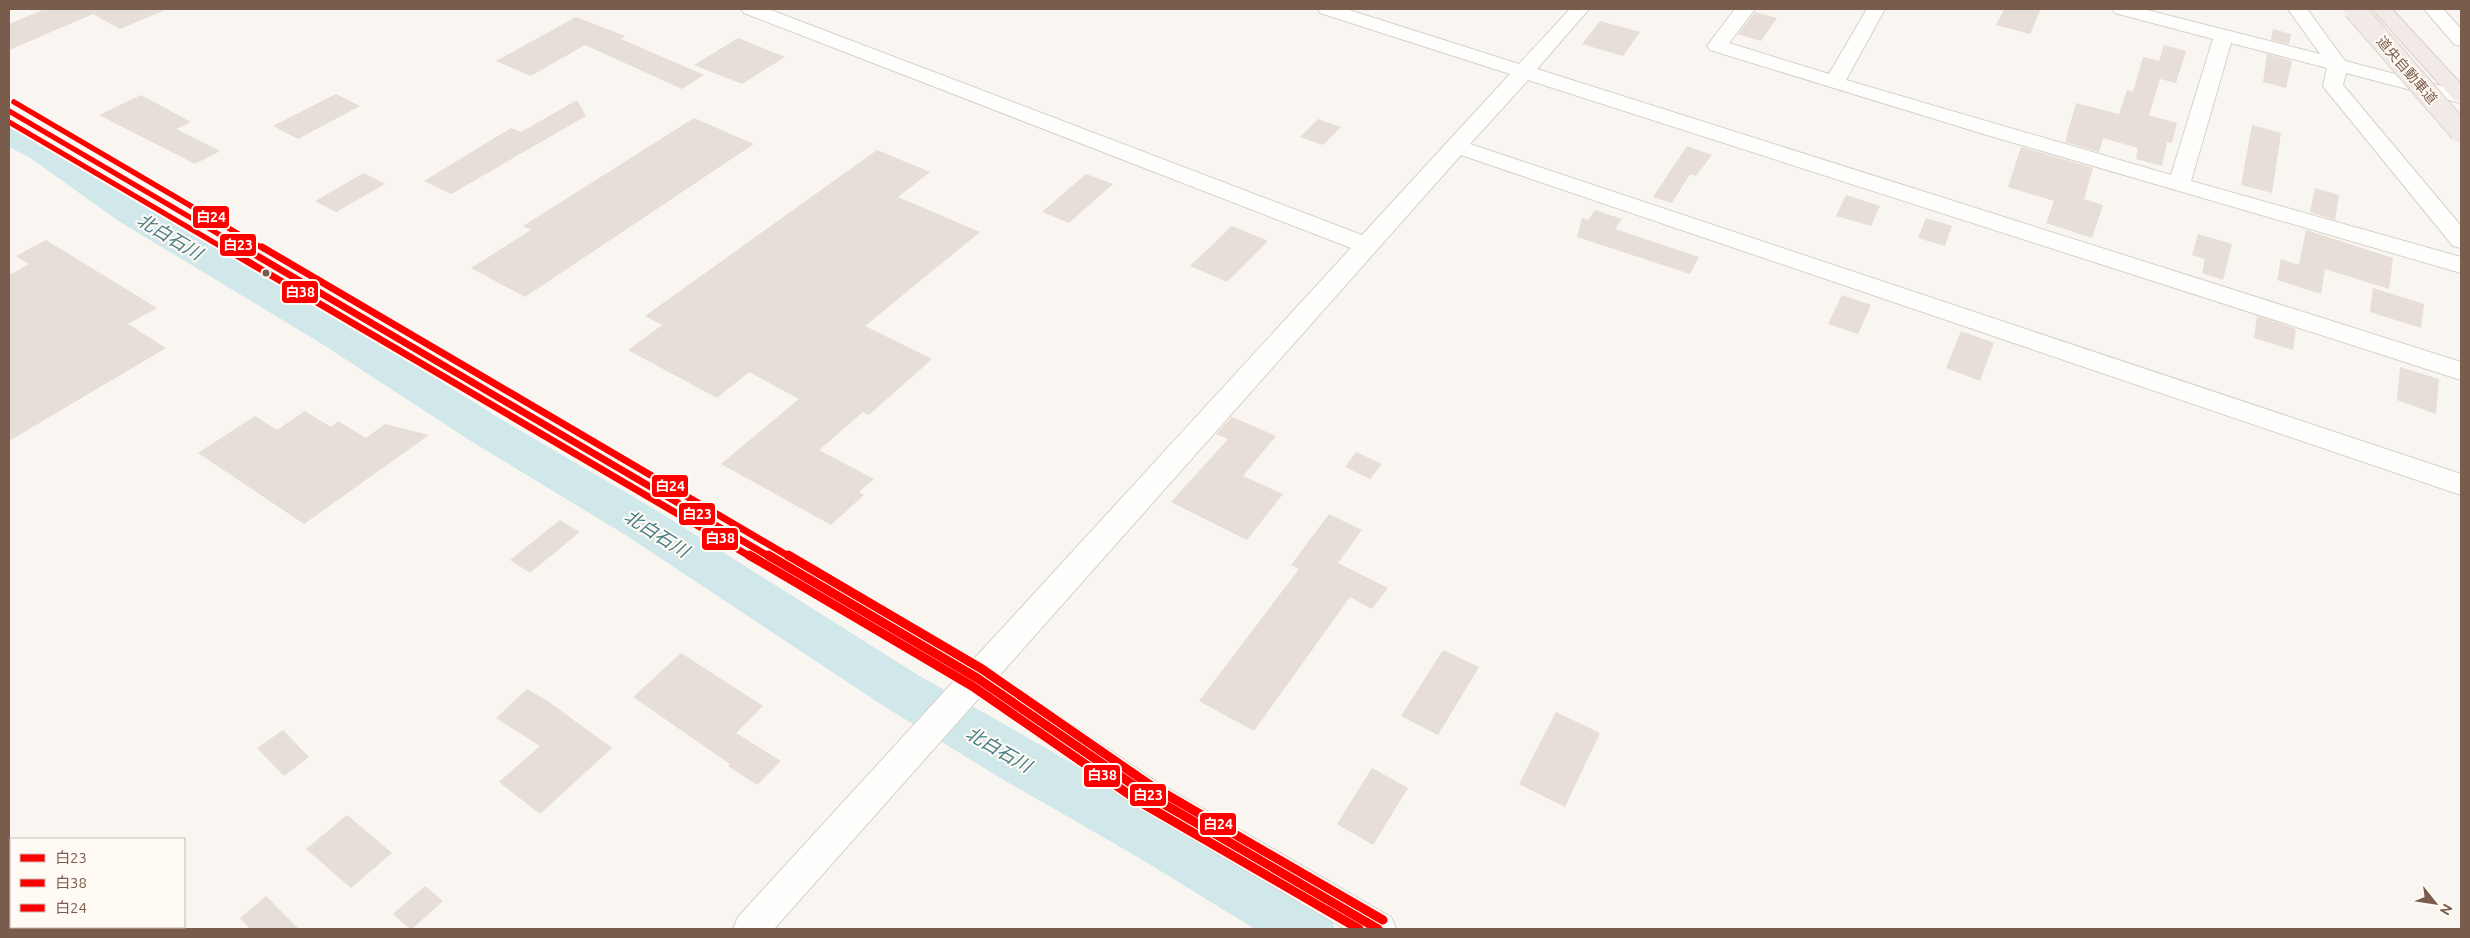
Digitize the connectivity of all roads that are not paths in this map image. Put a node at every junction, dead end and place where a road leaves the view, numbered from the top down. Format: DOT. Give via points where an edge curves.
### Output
graph roads {
  1 [pos="751,9"];
  2 [pos="1326,9"];
  3 [pos="1580,9"];
  4 [pos="1745,9"];
  5 [pos="1876,9"];
  6 [pos="2122,9"];
  7 [pos="2298,9"];
  8 [pos="2354,9"];
  9 [pos="2382,9"];
  10 [pos="2432,9"];
  11 [pos="2224,35"];
  12 [pos="2461,40"];
  13 [pos="2338,65"];
  14 [pos="1524,73"];
  15 [pos="1834,83"];
  16 [pos="2461,96"];
  17 [pos="9,111"];
  18 [pos="2461,132"];
  19 [pos="1457,147"];
  20 [pos="2179,185"];
  21 [pos="2461,241"];
  22 [pos="1368,246"];
  23 [pos="2461,265"];
  24 [pos="2461,371"];
  25 [pos="2461,485"];
  26 [pos="971,686"];
  27 [pos="752,929"];
  28 [pos="1378,929"];
  1 -- 22 [label="street"];
  2 -- 14 [label="street"];
  3 -- 14 [label="street"];
  4 -- 15 [label="street" via="1717,46"];
  5 -- 15 [label="street"];
  6 -- 11 [label="street"];
  7 -- 13 [label="street"];
  8 -- 18 [label="highway, 道央自動車道, bridge"];
  9 -- 16 [label="highway, 道央自動車道"];
  10 -- 12 [label="street"];
  11 -- 13 [label="street"];
  11 -- 20 [label="street"];
  13 -- 16 [label="street"];
  13 -- 21 [label="street" via="2333,86"];
  14 -- 19 [label="street"];
  14 -- 24 [label="street"];
  15 -- 20 [label="street"];
  17 -- 26 [label="street"];
  19 -- 22 [label="street"];
  19 -- 25 [label="street"];
  20 -- 23 [label="street"];
  22 -- 26 [label="street"];
  26 -- 27 [label="street"];
  26 -- 28 [label="street" via="1145,793"];
}
